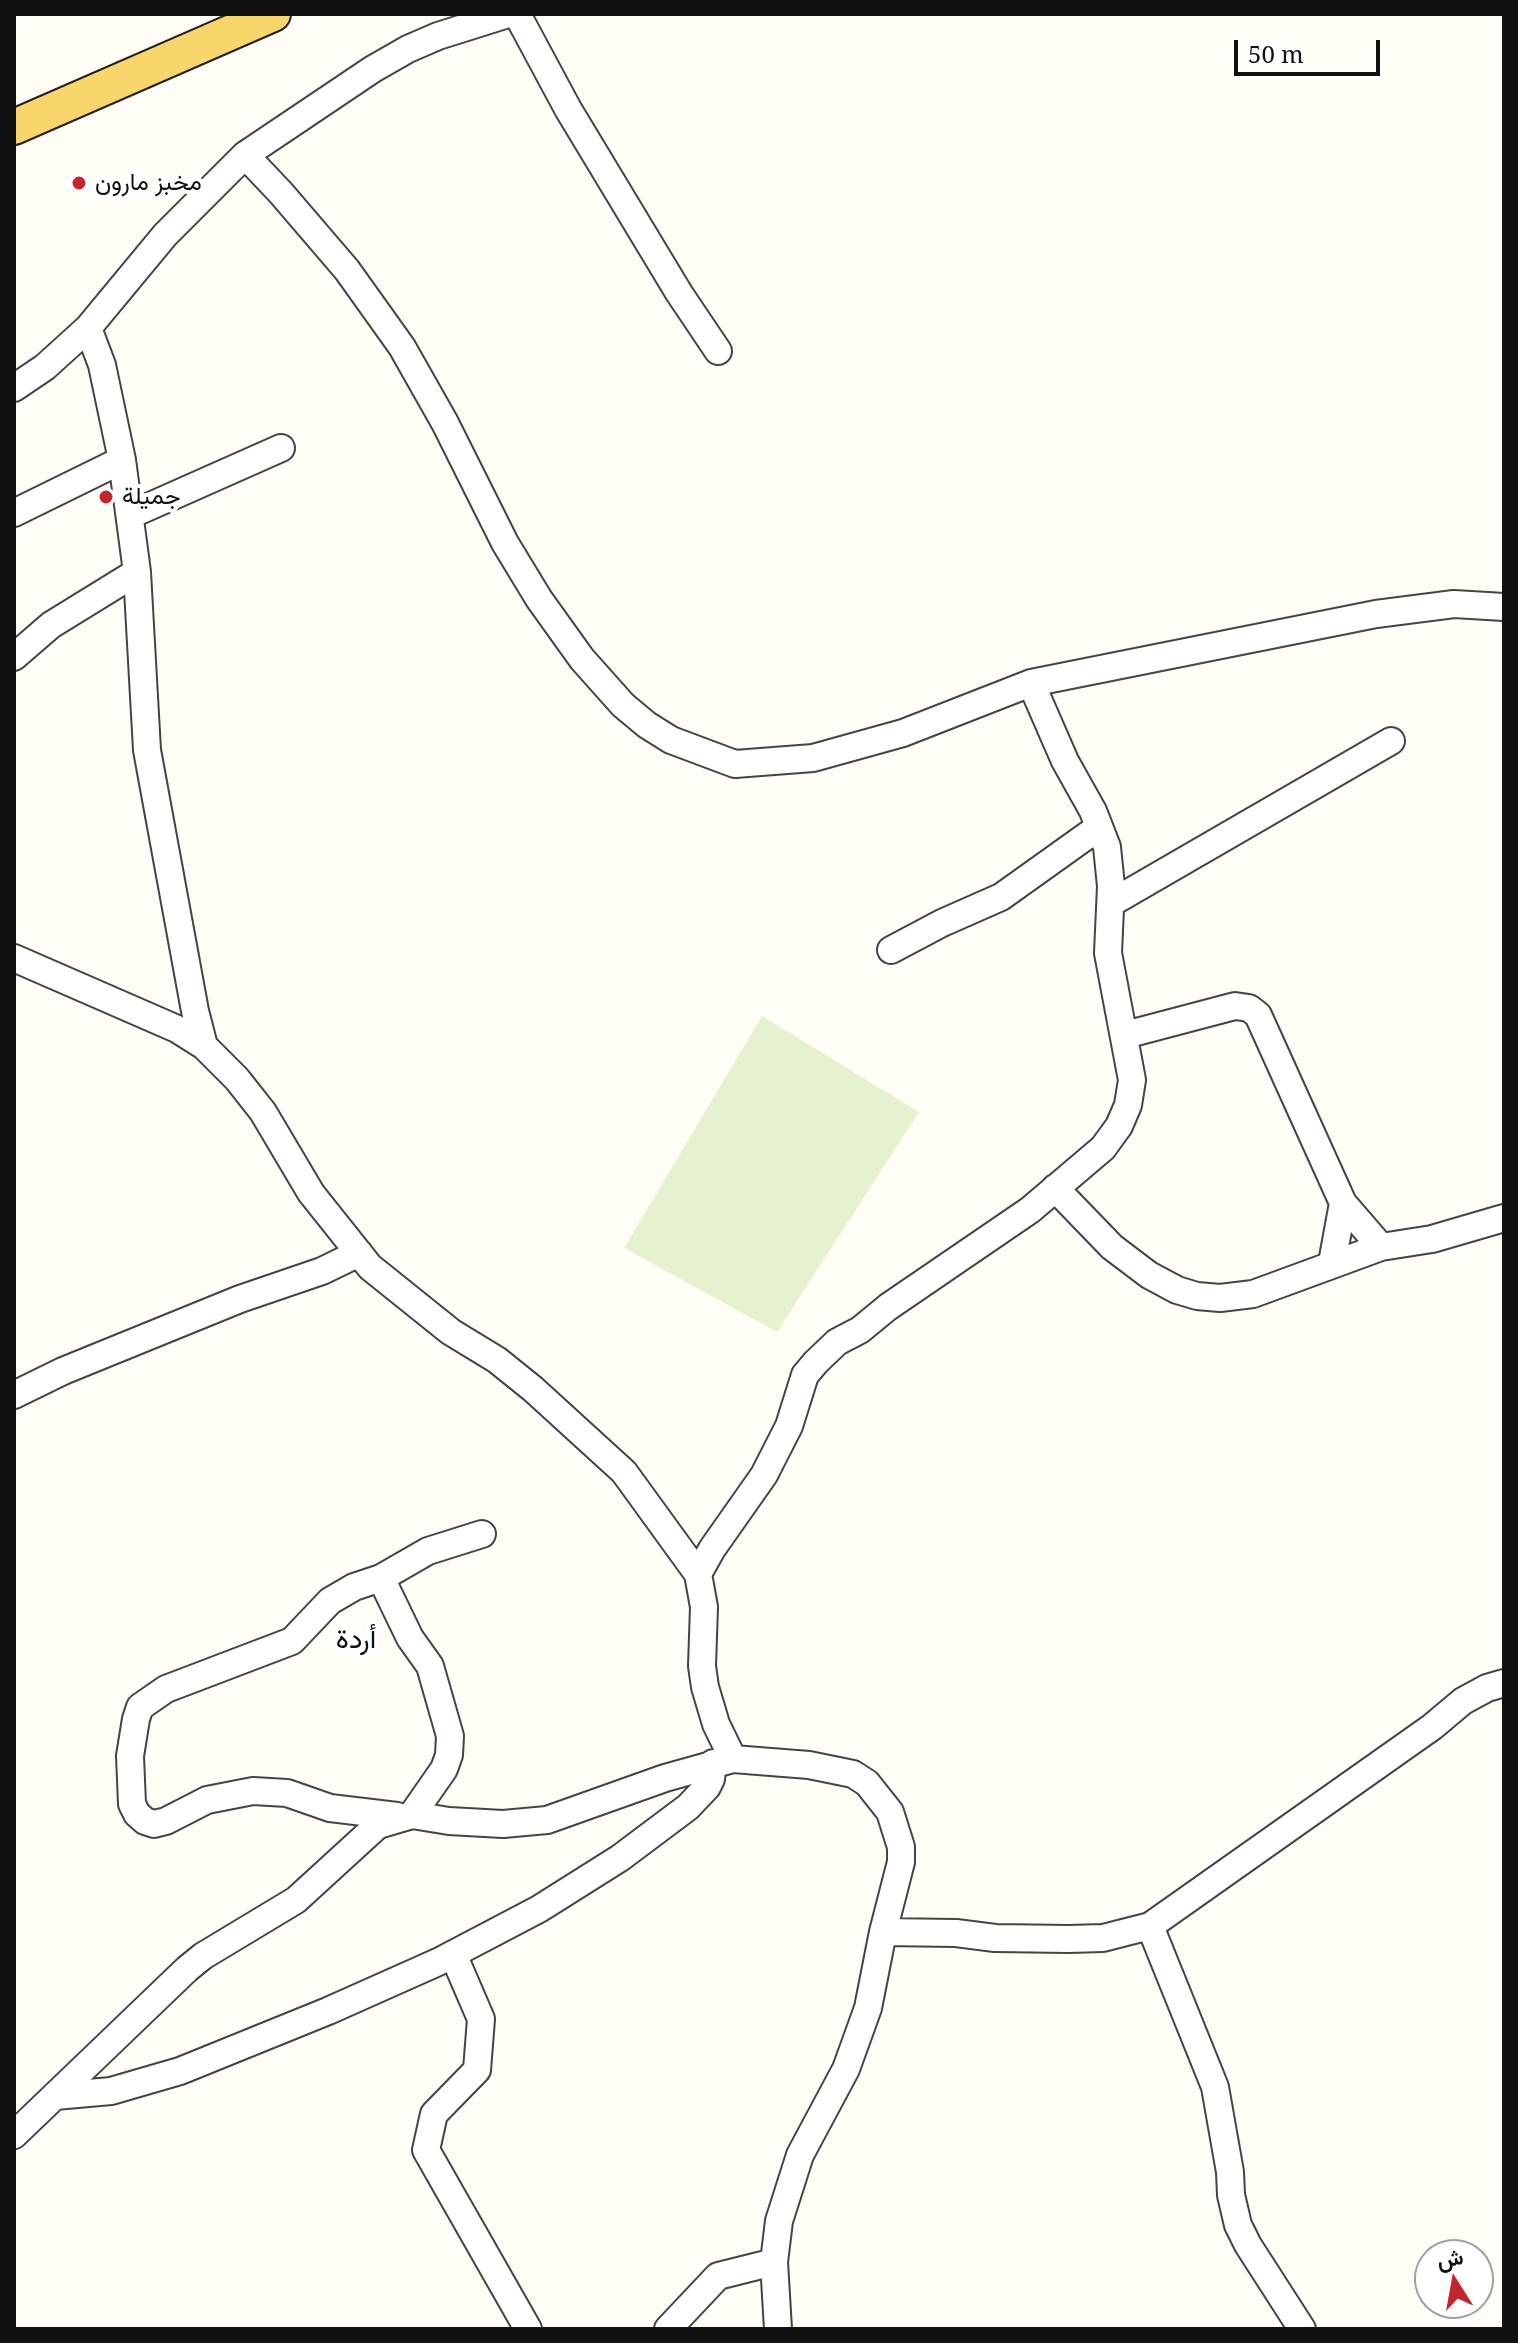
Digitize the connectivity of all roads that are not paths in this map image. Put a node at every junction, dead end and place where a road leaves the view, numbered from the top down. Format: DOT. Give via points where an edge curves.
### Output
graph roads {
  1 [pos="273,14"];
  2 [pos="508,14"];
  3 [pos="517,14"];
  4 [pos="14,127"];
  5 [pos="245,155"];
  6 [pos="88,328"];
  7 [pos="718,351"];
  8 [pos="14,388"];
  9 [pos="281,448"];
  10 [pos="122,460"];
  11 [pos="14,513"];
  12 [pos="130,515"];
  13 [pos="137,572"];
  14 [pos="1504,607"];
  15 [pos="14,657"];
  16 [pos="1031,683"];
  17 [pos="1391,741"];
  18 [pos="1099,827"];
  19 [pos="1111,903"];
  20 [pos="891,950"];
  21 [pos="14,958"];
  22 [pos="1125,1035"];
  23 [pos="204,1046"];
  24 [pos="1055,1188"];
  25 [pos="1343,1203"];
  26 [pos="1504,1218"];
  27 [pos="1381,1247"];
  28 [pos="359,1253"];
  29 [pos="1332,1263"];
  30 [pos="14,1395"];
  31 [pos="482,1534"];
  32 [pos="698,1574"];
  33 [pos="381,1578"];
  34 [pos="1504,1683"];
  35 [pos="723,1761"];
  36 [pos="406,1816"];
  37 [pos="1150,1926"];
  38 [pos="883,1932"];
  39 [pos="453,1954"];
  40 [pos="55,2096"];
  41 [pos="14,2135"];
  42 [pos="774,2262"];
  43 [pos="528,2329"];
  44 [pos="668,2329"];
  45 [pos="778,2329"];
  46 [pos="1302,2329"];
  1 -- 4 [label="main road"];
  2 -- 5 [label="street" via="408,49"];
  3 -- 7 [label="street" via="568,109"];
  5 -- 6 [label="street" via="165,235"];
  5 -- 16 [label="street" via="340,262 385,323 539,599 600,680 647,725 735,764 777,762 813,758 903,733"];
  6 -- 8 [label="street"];
  6 -- 10 [label="street" via="102,365"];
  9 -- 12 [label="street"];
  10 -- 11 [label="street"];
  10 -- 12 [label="street"];
  12 -- 13 [label="street"];
  13 -- 15 [label="street" via="51,625"];
  13 -- 23 [label="street" via="147,750"];
  14 -- 16 [label="street" via="1454,604 1376,614"];
  16 -- 18 [label="street"];
  17 -- 19 [label="street"];
  18 -- 19 [label="street" via="1110,865"];
  18 -- 20 [label="street" via="1001,897"];
  19 -- 22 [label="street" via="1108,953"];
  21 -- 23 [label="street" via="177,1029"];
  22 -- 24 [label="street" via="1132,1080 1119,1126 1103,1148"];
  22 -- 25 [label="street" via="1235,1006 1249,1008 1264,1024"];
  23 -- 28 [label="street" via="263,1112 311,1193"];
  24 -- 29 [label="street" via="1112,1247 1149,1275 1197,1296 1253,1294"];
  24 -- 32 [label="street" via="816,1362 805,1375 789,1426 764,1475"];
  25 -- 27 [label="street"];
  25 -- 29 [label="street"];
  26 -- 27 [label="street"];
  27 -- 29 [label="street"];
  28 -- 30 [label="street"];
  28 -- 32 [label="street" via="388,1283 533,1389 624,1472"];
  31 -- 33 [label="street" via="428,1551"];
  32 -- 35 [label="street" via="704,1607 702,1666"];
  33 -- 36 [label="street" via="430,1666 450,1736 444,1769"];
  33 -- 36 [label="street" via="330,1601 292,1641 185,1680 140,1707 131,1740 132,1804 137,1814 154,1824 207,1800 253,1791 301,1796 330,1808"];
  34 -- 37 [label="street" via="1463,1701"];
  35 -- 36 [label="street" via="547,1820 503,1824"];
  35 -- 38 [label="street" via="838,1769 879,1795 901,1847"];
  35 -- 39 [label="street" via="688,1807 620,1858"];
  36 -- 40 [label="street" via="369,1831 296,1900 203,1956"];
  37 -- 38 [label="street" via="1081,1939"];
  37 -- 46 [label="street" via="1215,2087 1238,2225"];
  38 -- 42 [label="street" via="868,2008 846,2069 800,2155 779,2221"];
  39 -- 40 [label="street" via="180,2071 111,2091"];
  39 -- 43 [label="street" via="481,2019 477,2070 434,2114 426,2150"];
  40 -- 41 [label="street"];
  42 -- 44 [label="street" via="718,2276"];
  42 -- 45 [label="street"];
}
